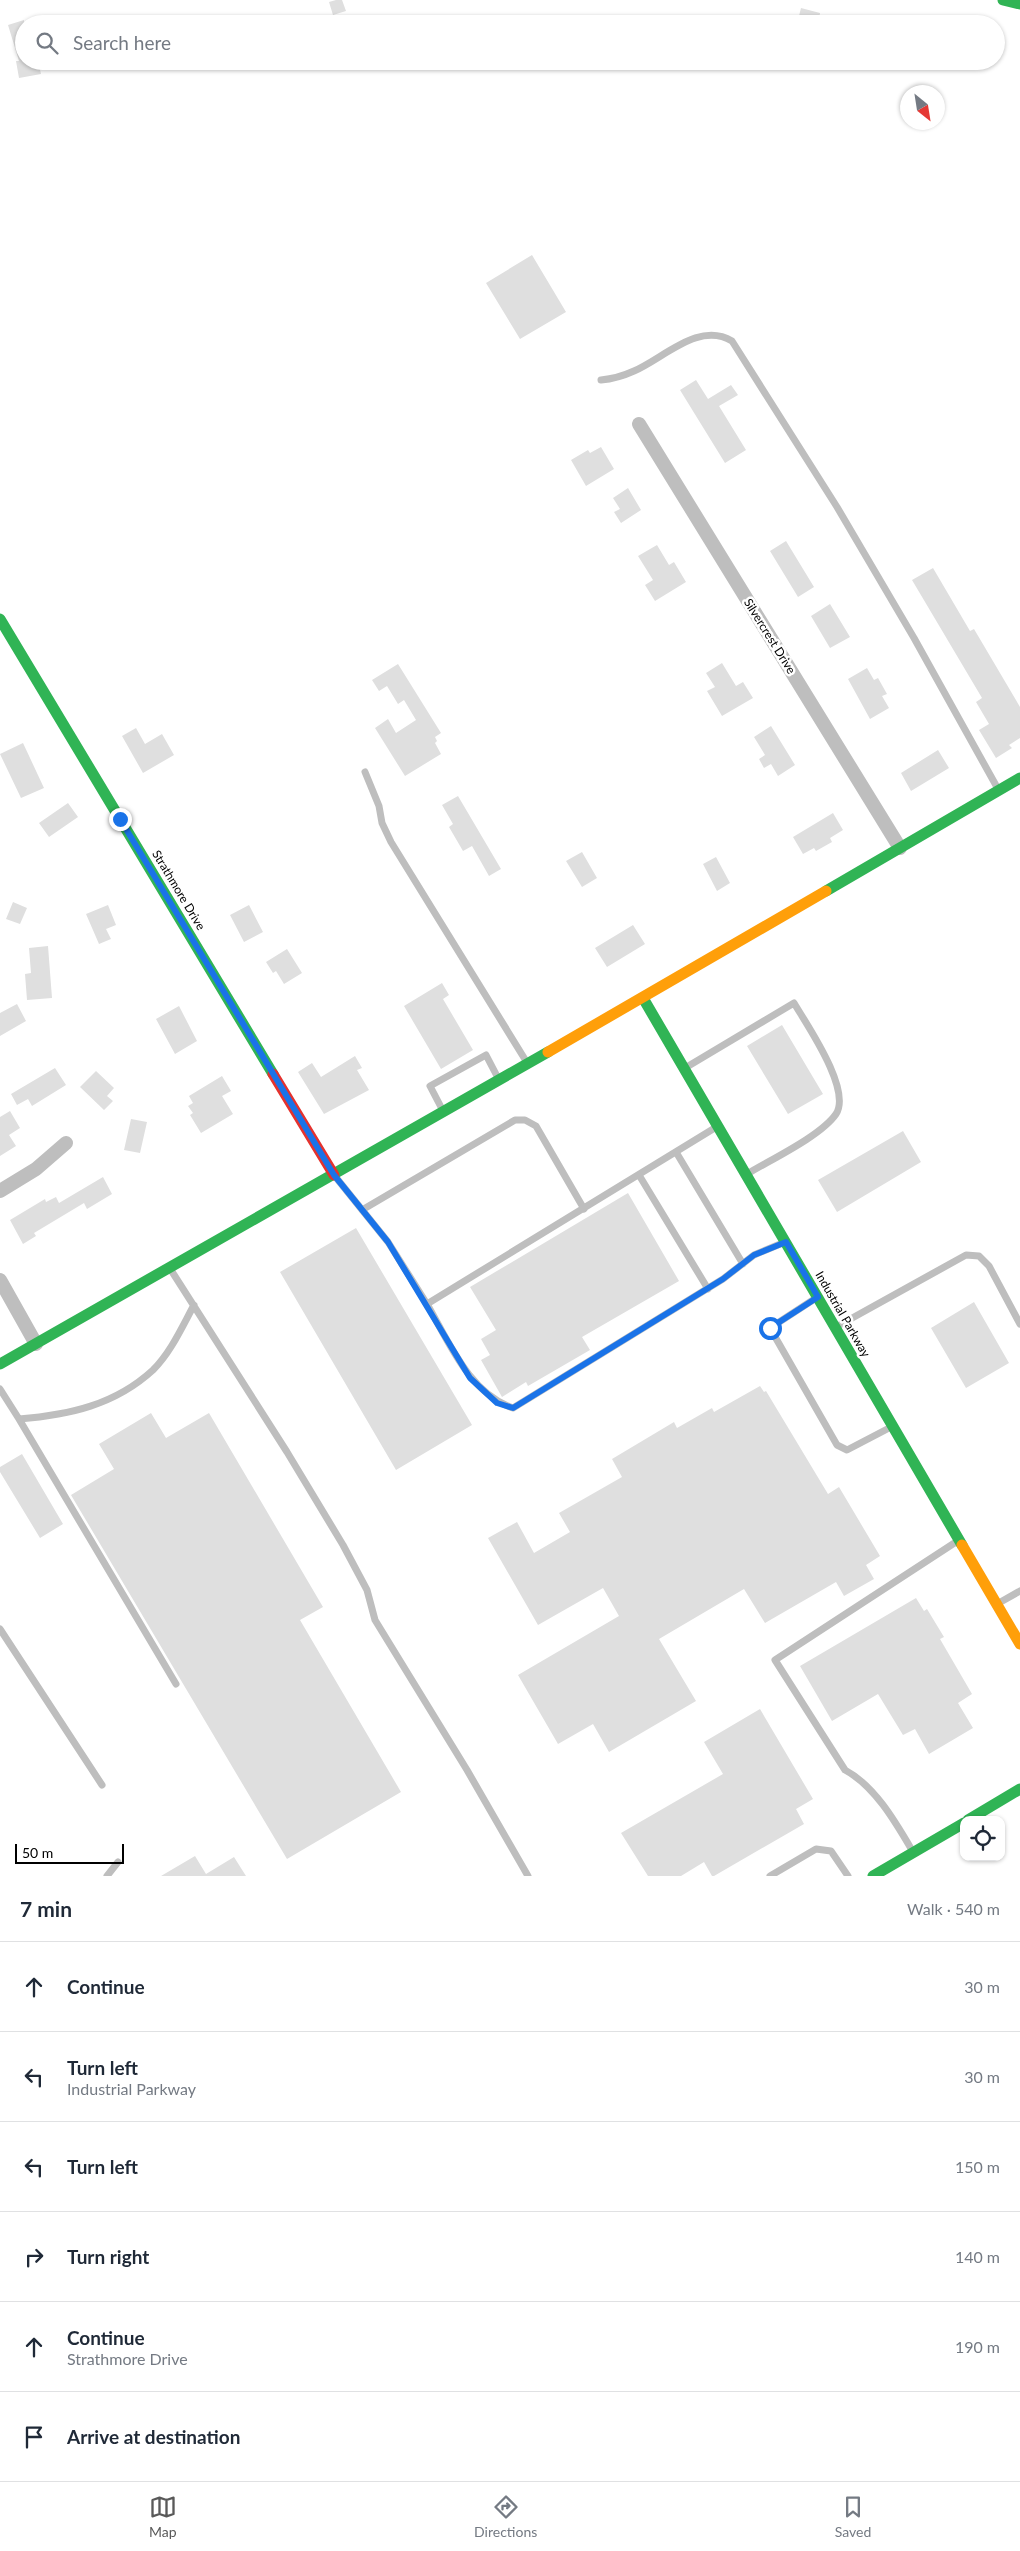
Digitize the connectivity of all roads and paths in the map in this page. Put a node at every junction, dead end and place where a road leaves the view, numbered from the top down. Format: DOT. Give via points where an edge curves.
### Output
graph roads {
  1 [pos="1003,0"];
  2 [pos="1020,4"];
  3 [pos="601,380"];
  4 [pos="639,424"];
  5 [pos="0,619"];
  6 [pos="365,772"];
  7 [pos="1020,778"];
  8 [pos="999,790"];
  9 [pos="900,848"];
  10 [pos="643,998"];
  11 [pos="527,1064"];
  12 [pos="684,1069"];
  13 [pos="499,1080"];
  14 [pos="443,1112"];
  15 [pos="718,1126"];
  16 [pos="66,1143"];
  17 [pos="676,1152"];
  18 [pos="334,1175"];
  19 [pos="639,1175"];
  20 [pos="746,1175"];
  21 [pos="0,1191"];
  22 [pos="584,1209"];
  23 [pos="362,1210"];
  24 [pos="786,1242"];
  25 [pos="743,1264"];
  26 [pos="170,1268"];
  27 [pos="0,1280"];
  28 [pos="708,1289"];
  29 [pos="818,1297"];
  30 [pos="427,1304"];
  31 [pos="194,1305"];
  32 [pos="1020,1324"];
  33 [pos="835,1327"];
  34 [pos="36,1344"];
  35 [pos="0,1364"];
  36 [pos="0,1389"];
  37 [pos="19,1419"];
  38 [pos="893,1426"];
  39 [pos="960,1540"];
  40 [pos="1020,1591"];
  41 [pos="997,1604"];
  42 [pos="0,1629"];
  43 [pos="1020,1644"];
  44 [pos="176,1684"];
  45 [pos="102,1785"];
  46 [pos="1020,1789"];
  47 [pos="975,1816"];
  48 [pos="960,1824"];
  49 [pos="913,1852"];
  50 [pos="118,1862"];
  51 [pos="106,1876"];
  52 [pos="528,1876"];
  53 [pos="770,1876"];
  54 [pos="848,1876"];
  55 [pos="873,1876"];
  1 -- 2 [label="street"];
  3 -- 8 [label="lane" via="634,371 698,336 717,335 732,341 851,531"];
  4 -- 9 [label="street, Silvercrest Drive"];
  5 -- 18 [label="street, Strathmore Drive"];
  6 -- 11 [label="lane" via="391,842"];
  7 -- 8 [label="street"];
  8 -- 9 [label="street"];
  9 -- 10 [label="street"];
  10 -- 11 [label="street"];
  10 -- 12 [label="street, Industrial Parkway"];
  11 -- 13 [label="street"];
  12 -- 15 [label="street, Industrial Parkway"];
  12 -- 20 [label="lane" via="794,1003 821,1049 840,1088 837,1113 820,1130"];
  13 -- 14 [label="street"];
  13 -- 14 [label="lane" via="486,1055 430,1086"];
  14 -- 18 [label="street"];
  15 -- 17 [label="lane"];
  15 -- 20 [label="street, Industrial Parkway"];
  16 -- 21 [label="street" via="36,1169"];
  17 -- 19 [label="lane"];
  17 -- 25 [label="lane"];
  18 -- 23 [label="lane"];
  18 -- 26 [label="street"];
  19 -- 22 [label="lane"];
  19 -- 28 [label="lane"];
  20 -- 24 [label="street, Industrial Parkway"];
  22 -- 23 [label="lane" via="536,1126 525,1120 515,1120"];
  22 -- 30 [label="lane"];
  23 -- 30 [label="lane" via="388,1242"];
  24 -- 25 [label="lane" via="754,1255"];
  24 -- 29 [label="street, Industrial Parkway"];
  25 -- 28 [label="lane"];
  26 -- 31 [label="lane"];
  26 -- 34 [label="street"];
  27 -- 34 [label="street"];
  28 -- 30 [label="lane" via="513,1408 497,1403 470,1378"];
  29 -- 33 [label="street, Industrial Parkway"];
  29 -- 38 [label="lane" via="770,1328 837,1445 847,1450"];
  31 -- 37 [label="lane" via="153,1369 133,1385 83,1410"];
  31 -- 52 [label="lane" via="343,1545 367,1590 375,1620"];
  32 -- 33 [label="lane" via="989,1266 979,1256 966,1255"];
  33 -- 38 [label="street, Industrial Parkway"];
  34 -- 35 [label="street"];
  36 -- 37 [label="lane"];
  37 -- 44 [label="lane"];
  38 -- 39 [label="street, Industrial Parkway"];
  39 -- 41 [label="street, Industrial Parkway"];
  39 -- 49 [label="lane" via="775,1660 845,1770 860,1778 897,1825"];
  40 -- 41 [label="lane"];
  41 -- 43 [label="street, Industrial Parkway"];
  42 -- 45 [label="lane"];
  46 -- 47 [label="street"];
  48 -- 49 [label="street"];
  49 -- 55 [label="street"];
  50 -- 51 [label="lane"];
  53 -- 54 [label="lane" via="816,1849 831,1851"];
}
